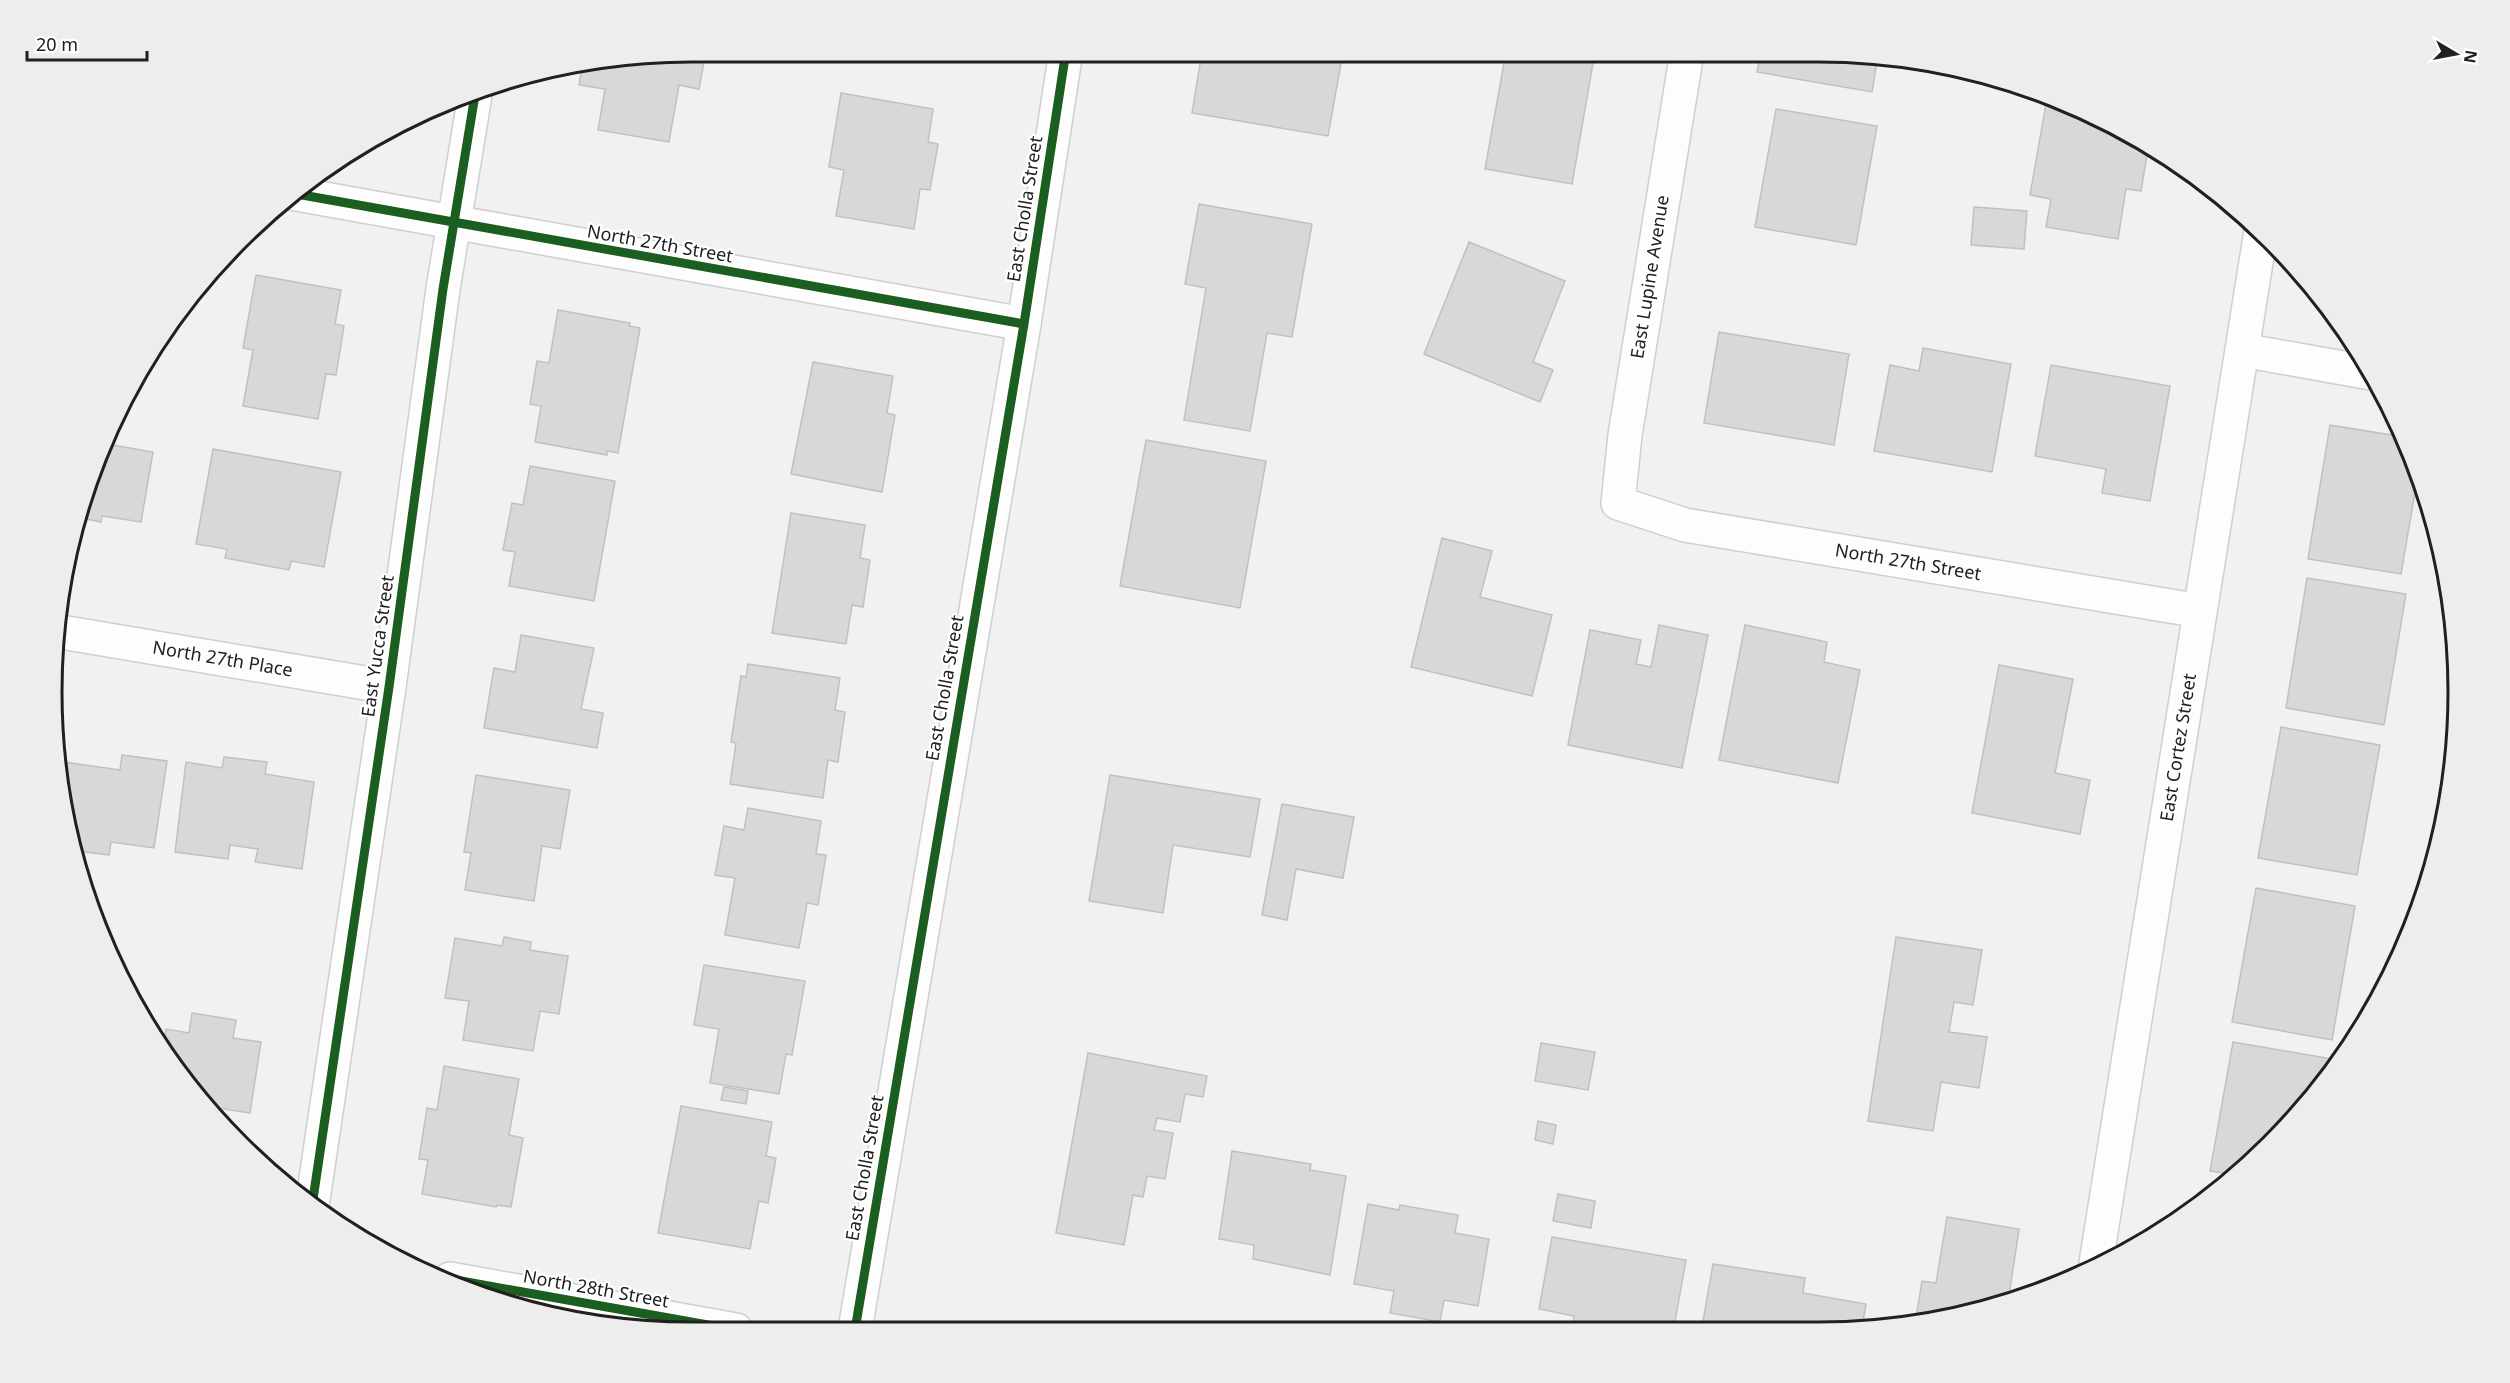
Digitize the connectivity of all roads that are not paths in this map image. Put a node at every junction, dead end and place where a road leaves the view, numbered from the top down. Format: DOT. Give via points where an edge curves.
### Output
graph roads {
  1 [pos="1064,62"];
  2 [pos="1685,62"];
  3 [pos="474,100"];
  4 [pos="304,195"];
  5 [pos="454,224"];
  6 [pos="2259,242"];
  7 [pos="1024,324"];
  8 [pos="2242,350"];
  9 [pos="2360,371"];
  10 [pos="1618,503"];
  11 [pos="2200,611"];
  12 [pos="65,632"];
  13 [pos="389,687"];
  14 [pos="314,1195"];
  15 [pos="2097,1257"];
  16 [pos="478,1284"];
  17 [pos="691,1322"];
  18 [pos="856,1322"];
  1 -- 7 [label="street, East Cholla Street"];
  2 -- 10 [label="street, East Lupine Avenue" via="1625,435"];
  3 -- 5 [label="street, East Yucca Street"];
  4 -- 5 [label="street, North 27th Street"];
  5 -- 7 [label="street, North 27th Street"];
  5 -- 13 [label="street, East Yucca Street"];
  6 -- 8 [label="street, East Cortez Street"];
  7 -- 18 [label="street, East Cholla Street"];
  8 -- 9 [label="street"];
  8 -- 11 [label="street, East Cortez Street"];
  10 -- 11 [label="street, North 27th Street" via="1685,525"];
  11 -- 15 [label="street, East Cortez Street"];
  12 -- 13 [label="street, North 27th Place"];
  13 -- 14 [label="street, East Yucca Street"];
  16 -- 17 [label="street, North 28th Street"];
}
